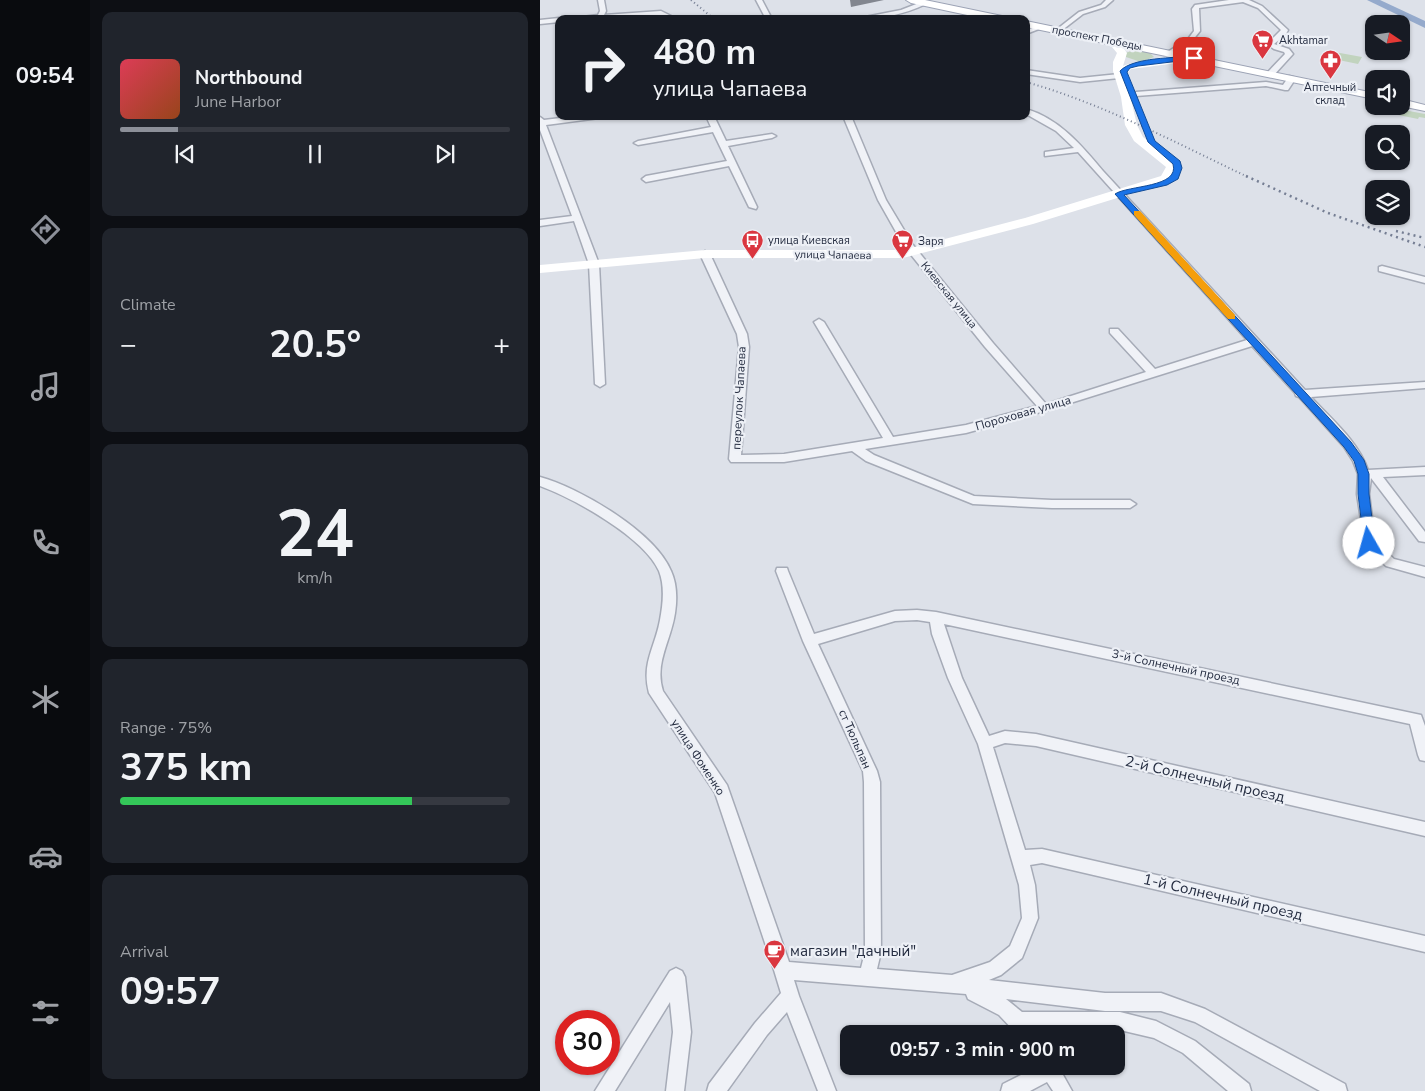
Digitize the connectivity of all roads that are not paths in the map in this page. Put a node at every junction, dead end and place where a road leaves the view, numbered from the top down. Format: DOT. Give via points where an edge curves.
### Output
graph roads {
  1 [pos="600,0"];
  2 [pos="759,0"];
  3 [pos="910,0"];
  4 [pos="1110,0"];
  5 [pos="1244,0"];
  6 [pos="924,3"];
  7 [pos="601,15"];
  8 [pos="646,15"];
  9 [pos="664,15"];
  10 [pos="767,15"];
  11 [pos="884,15"];
  12 [pos="982,15"];
  13 [pos="555,20"];
  14 [pos="540,22"];
  15 [pos="1030,25"];
  16 [pos="1041,27"];
  17 [pos="1059,30"];
  18 [pos="1030,31"];
  19 [pos="1100,38"];
  20 [pos="1146,48"];
  21 [pos="1170,53"];
  22 [pos="1122,55"];
  23 [pos="1194,58"];
  24 [pos="1155,62"];
  25 [pos="1138,64"];
  26 [pos="1030,73"];
  27 [pos="1270,74"];
  28 [pos="1119,76"];
  29 [pos="1292,78"];
  30 [pos="1136,94"];
  31 [pos="1365,94"];
  32 [pos="1410,104"];
  33 [pos="1425,108"];
  34 [pos="1030,113"];
  35 [pos="560,120"];
  36 [pos="712,120"];
  37 [pos="849,120"];
  38 [pos="1142,120"];
  39 [pos="541,122"];
  40 [pos="716,129"];
  41 [pos="1147,132"];
  42 [pos="772,136"];
  43 [pos="638,142"];
  44 [pos="723,144"];
  45 [pos="1081,149"];
  46 [pos="1048,154"];
  47 [pos="732,163"];
  48 [pos="646,179"];
  49 [pos="1119,194"];
  50 [pos="753,207"];
  51 [pos="577,218"];
  52 [pos="540,223"];
  53 [pos="912,251"];
  54 [pos="705,254"];
  55 [pos="594,264"];
  56 [pos="540,269"];
  57 [pos="1382,269"];
  58 [pos="1425,280"];
  59 [pos="819,322"];
  60 [pos="1114,331"];
  61 [pos="1254,342"];
  62 [pos="1153,373"];
  63 [pos="600,384"];
  64 [pos="1425,385"];
  65 [pos="1300,394"];
  66 [pos="1044,408"];
  67 [pos="890,441"];
  68 [pos="854,447"];
  69 [pos="735,459"];
  70 [pos="1425,471"];
  71 [pos="1369,474"];
  72 [pos="540,481"];
  73 [pos="1130,504"];
  74 [pos="1423,538"];
  75 [pos="782,571"];
  76 [pos="1425,572"];
  77 [pos="936,617"];
  78 [pos="810,641"];
  79 [pos="985,744"];
  80 [pos="1425,755"];
  81 [pos="1425,829"];
  82 [pos="1020,858"];
  83 [pos="1425,944"];
  84 [pos="783,970"];
  85 [pos="867,977"];
  86 [pos="951,984"];
  87 [pos="790,996"];
  88 [pos="1022,1025"];
  89 [pos="1056,1025"];
  90 [pos="1039,1075"];
  91 [pos="1054,1075"];
  92 [pos="604,1091"];
  93 [pos="674,1091"];
  94 [pos="716,1091"];
  95 [pos="827,1091"];
  96 [pos="1010,1091"];
  97 [pos="1064,1091"];
  98 [pos="1242,1091"];
  99 [pos="1338,1091"];
  1 -- 7 [label="street"];
  2 -- 10 [label="street"];
  3 -- 6 [label="main road"];
  4 -- 17 [label="street" via="1103,6 1081,13"];
  5 -- 21 [label="street" via="1197,6 1197,31 1190,40"];
  5 -- 27 [label="street" via="1260,8 1285,30 1270,44 1287,50 1289,54"];
  6 -- 11 [label="street" via="903,12"];
  6 -- 12 [label="main road"];
  8 -- 9 [label="street"];
  13 -- 14 [label="street"];
  15 -- 16 [label="main road, проспект Победы"];
  16 -- 17 [label="main road, проспект Победы"];
  16 -- 18 [label="street"];
  17 -- 19 [label="main road, проспект Победы"];
  19 -- 20 [label="main road, проспект Победы"];
  19 -- 22 [label="main road" via="1116,44"];
  20 -- 21 [label="main road, проспект Победы"];
  20 -- 22 [label="main road" via="1126,50"];
  20 -- 24 [label="main road" via="1157,53"];
  21 -- 23 [label="main road, проспект Победы"];
  22 -- 25 [label="main road" via="1126,61"];
  22 -- 28 [label="main road, улица Чапаева" via="1118,62"];
  23 -- 24 [label="main road"];
  23 -- 27 [label="main road, проспект Победы"];
  24 -- 25 [label="main road"];
  25 -- 38 [label="main road" via="1123,71"];
  26 -- 28 [label="street" via="1080,80"];
  27 -- 29 [label="main road, проспект Победы"];
  28 -- 49 [label="main road, улица Чапаева" via="1131,125 1138,139 1172,166 1165,179"];
  29 -- 30 [label="street" via="1285,88 1266,84"];
  29 -- 31 [label="main road, проспект Победы"];
  32 -- 33 [label="main road"];
  34 -- 45 [label="street" via="1050,122"];
  35 -- 39 [label="street"];
  36 -- 40 [label="street"];
  37 -- 53 [label="street, Киевская улица" via="882,200"];
  39 -- 51 [label="street"];
  40 -- 43 [label="street"];
  40 -- 44 [label="street"];
  41 -- 49 [label="main road, улица Чапаева" via="1157,148 1177,163 1178,173 1164,184"];
  42 -- 44 [label="street"];
  44 -- 47 [label="street"];
  45 -- 46 [label="street"];
  45 -- 49 [label="street"];
  47 -- 48 [label="street"];
  47 -- 50 [label="street"];
  49 -- 53 [label="main road, улица Чапаева"];
  49 -- 61 [label="street"];
  51 -- 52 [label="street"];
  51 -- 55 [label="street"];
  53 -- 54 [label="main road, улица Чапаева" via="882,255"];
  53 -- 66 [label="street, Киевская улица"];
  54 -- 55 [label="main road, улица Чапаева"];
  54 -- 69 [label="street, переулок Чапаева" via="742,334 744,347"];
  55 -- 56 [label="main road, улица Чапаева"];
  55 -- 63 [label="street"];
  57 -- 58 [label="street"];
  59 -- 67 [label="street"];
  60 -- 62 [label="street"];
  61 -- 62 [label="street, Пороховая улица"];
  61 -- 65 [label="street"];
  62 -- 66 [label="street, Пороховая улица"];
  64 -- 65 [label="street"];
  65 -- 71 [label="street" via="1348,444"];
  66 -- 67 [label="street, Пороховая улица" via="966,429"];
  67 -- 68 [label="street, Пороховая улица"];
  68 -- 69 [label="street, Пороховая улица" via="784,458"];
  68 -- 73 [label="street" via="870,458 973,500"];
  70 -- 71 [label="street"];
  71 -- 74 [label="street"];
  71 -- 76 [label="street" via="1363,494 1369,543 1390,564"];
  72 -- 84 [label="street, улица Фоменко" via="572,494 631,533 665,570 669,611 651,677 656,693 722,790"];
  75 -- 78 [label="street, ст Тюльпан"];
  77 -- 78 [label="street, 3-й Солнечный проезд" via="895,616"];
  77 -- 79 [label="street" via="955,678"];
  77 -- 80 [label="street, 3-й Солнечный проезд" via="1416,719"];
  78 -- 85 [label="street, ст Тюльпан" via="870,771 872,782 873,952"];
  79 -- 81 [label="street, 2-й Солнечный проезд" via="1004,738 1036,740"];
  79 -- 82 [label="street"];
  82 -- 83 [label="street, 1-й Солнечный проезд" via="1042,856"];
  82 -- 86 [label="street" via="1030,918 1016,952 995,969"];
  84 -- 85 [label="street"];
  84 -- 87 [label="street, улица Фоменко"];
  85 -- 86 [label="street"];
  86 -- 88 [label="street" via="990,998"];
  86 -- 99 [label="street" via="1105,1002 1161,1002 1199,1015"];
  87 -- 94 [label="street" via="761,1029"];
  87 -- 95 [label="street, улица Фоменко"];
  89 -- 98 [label="street" via="1120,1021 1156,1030 1189,1047"];
  90 -- 96 [label="street"];
  91 -- 97 [label="street"];
  92 -- 93 [label="street" via="676,977 682,1032"];
}
